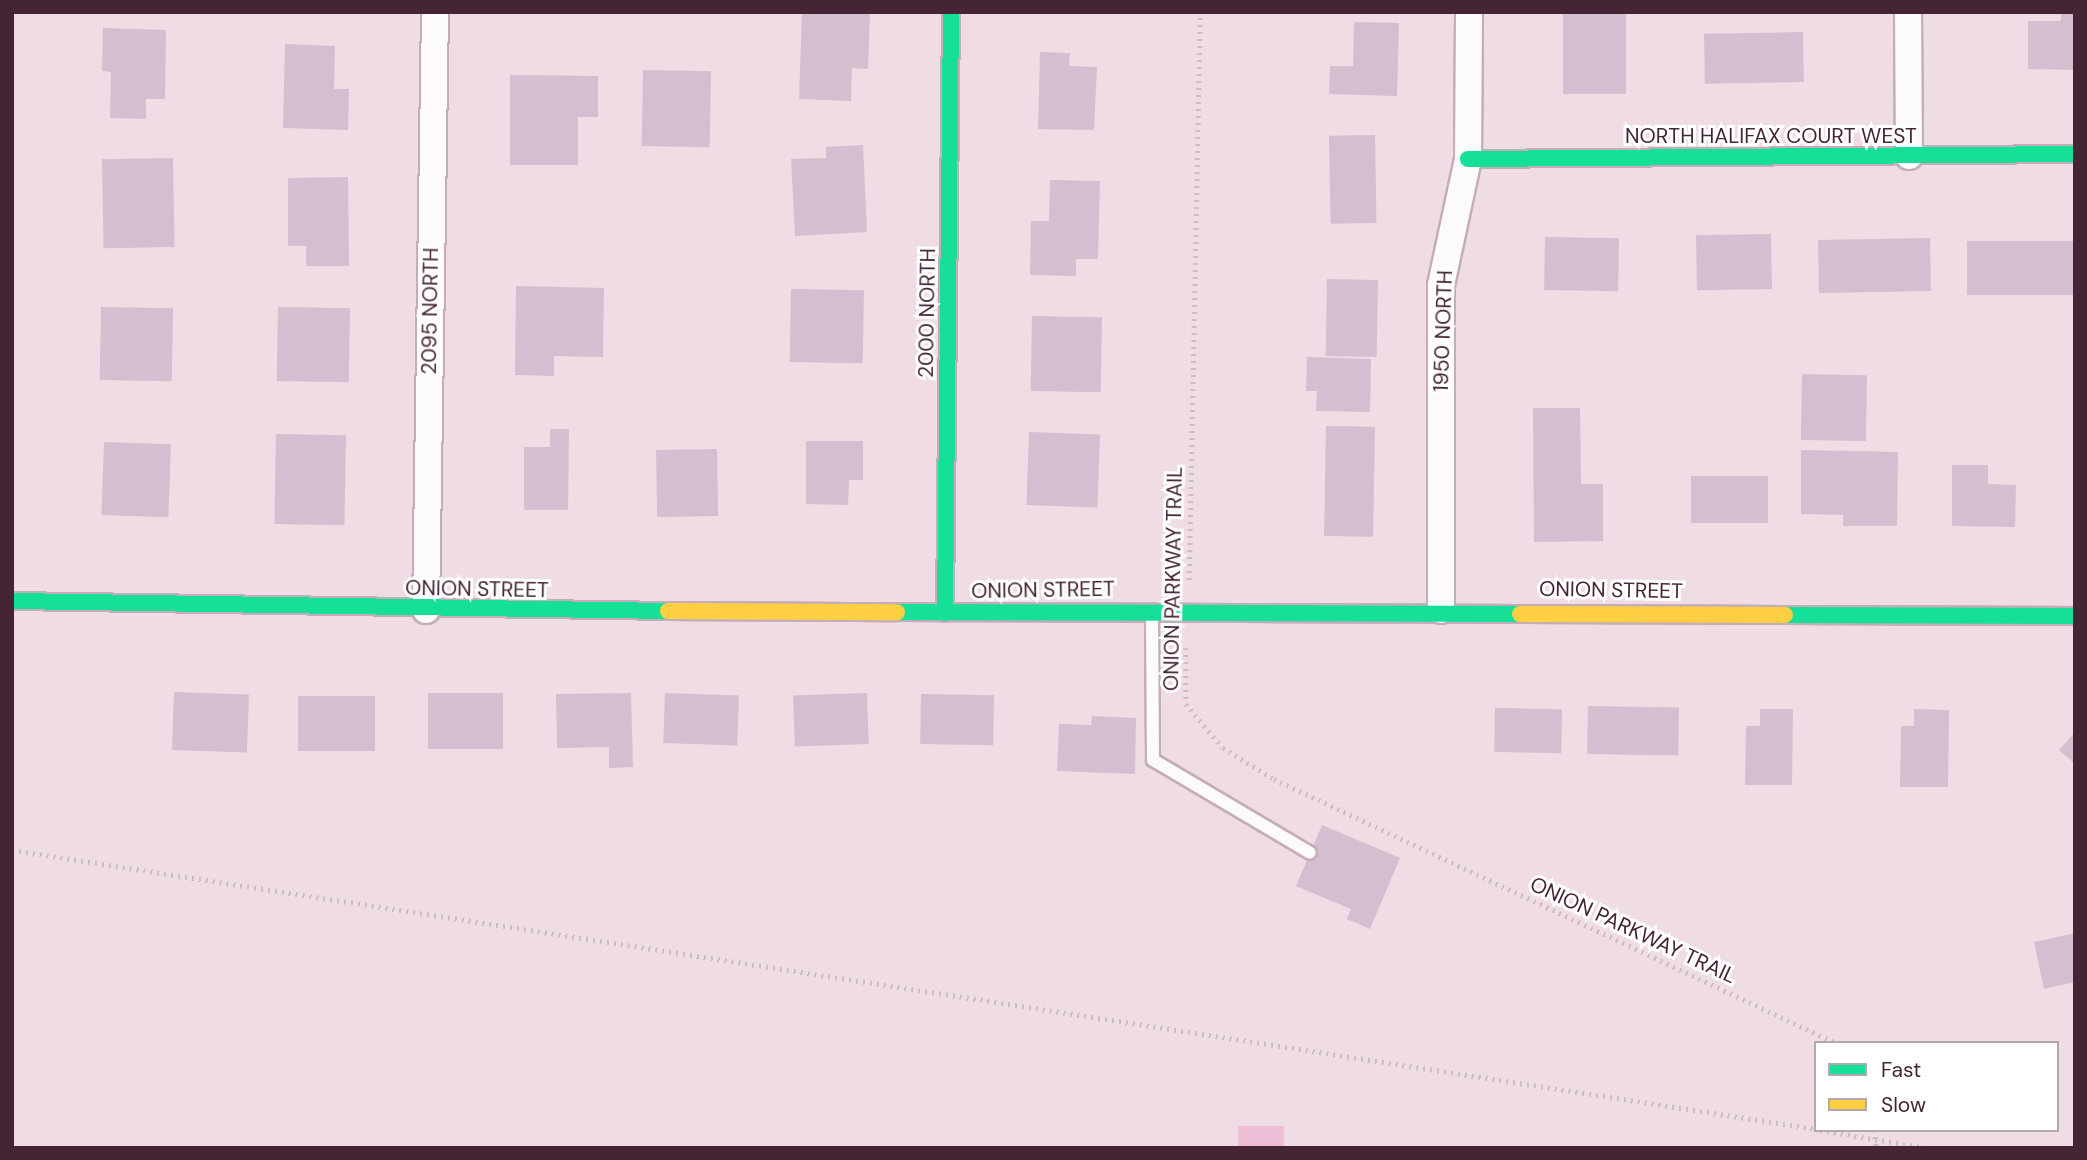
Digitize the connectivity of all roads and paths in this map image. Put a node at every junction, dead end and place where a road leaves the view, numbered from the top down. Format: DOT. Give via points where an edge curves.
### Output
graph roads {
  1 [pos="435,12"];
  2 [pos="951,12"];
  3 [pos="1200,12"];
  4 [pos="1469,12"];
  5 [pos="1909,12"];
  6 [pos="2075,154"];
  7 [pos="1909,156"];
  8 [pos="1468,159"];
  9 [pos="12,601"];
  10 [pos="1152,609"];
  11 [pos="426,610"];
  12 [pos="1187,610"];
  13 [pos="1441,610"];
  14 [pos="945,613"];
  15 [pos="2075,616"];
  16 [pos="12,850"];
  17 [pos="1310,853"];
  18 [pos="1832,1041"];
  19 [pos="1814,1129"];
  20 [pos="1829,1132"];
  21 [pos="1874,1132"];
  22 [pos="1874,1140"];
  23 [pos="1877,1148"];
  24 [pos="1926,1148"];
  1 -- 11 [label="street, 2095 NORTH"];
  2 -- 14 [label="street, 2000 NORTH"];
  3 -- 12 [label="path, ONION PARKWAY TRAIL"];
  4 -- 8 [label="street, 1950 NORTH"];
  5 -- 7 [label="street"];
  6 -- 7 [label="street, NORTH HALIFAX COURT WEST"];
  7 -- 8 [label="street, NORTH HALIFAX COURT WEST"];
  8 -- 13 [label="street, 1950 NORTH" via="1441,285"];
  9 -- 11 [label="street, ONION STREET"];
  10 -- 12 [label="street, ONION STREET"];
  10 -- 14 [label="street, ONION STREET"];
  10 -- 17 [label="lane" via="1153,760"];
  11 -- 14 [label="street, ONION STREET"];
  12 -- 13 [label="street, ONION STREET"];
  12 -- 18 [label="path, ONION PARKWAY TRAIL" via="1186,704 1223,748 1274,779"];
  13 -- 15 [label="street, ONION STREET"];
  16 -- 19 [label="path"];
  20 -- 22 [label="path"];
  21 -- 22 [label="path"];
  22 -- 23 [label="path"];
  22 -- 24 [label="path"];
}
